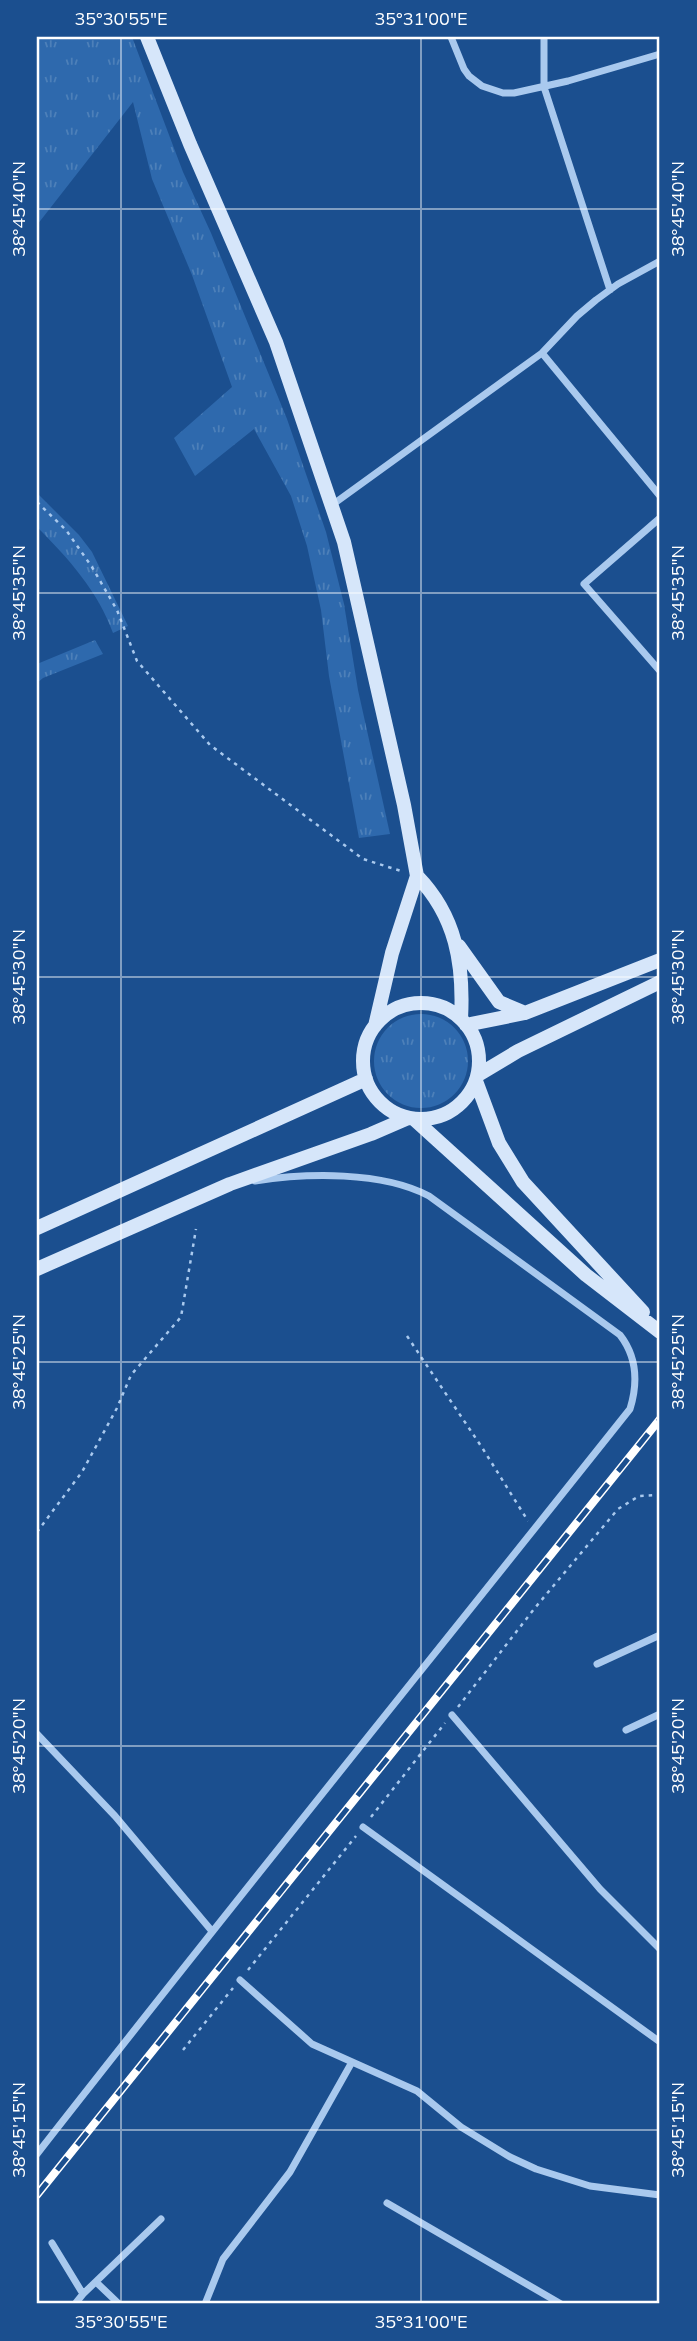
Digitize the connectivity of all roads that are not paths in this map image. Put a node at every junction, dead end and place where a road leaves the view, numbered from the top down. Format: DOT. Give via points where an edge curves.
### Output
graph roads {
  1 [pos="147,37"];
  2 [pos="451,37"];
  3 [pos="544,37"];
  4 [pos="660,54"];
  5 [pos="544,87"];
  6 [pos="660,261"];
  7 [pos="610,290"];
  8 [pos="542,353"];
  9 [pos="660,495"];
  10 [pos="331,505"];
  11 [pos="660,518"];
  12 [pos="660,671"];
  13 [pos="417,876"];
  14 [pos="456,943"];
  15 [pos="660,960"];
  16 [pos="660,982"];
  17 [pos="525,1013"];
  18 [pos="464,1022"];
  19 [pos="374,1026"];
  20 [pos="477,1078"];
  21 [pos="366,1079"];
  22 [pos="411,1119"];
  23 [pos="230,1184"];
  24 [pos="37,1228"];
  25 [pos="37,1269"];
  26 [pos="660,1331"];
  27 [pos="660,1635"];
  28 [pos="597,1664"];
  29 [pos="660,1714"];
  30 [pos="452,1715"];
  31 [pos="626,1730"];
  32 [pos="37,1734"];
  33 [pos="363,1827"];
  34 [pos="211,1930"];
  35 [pos="660,1949"];
  36 [pos="240,1980"];
  37 [pos="660,2042"];
  38 [pos="352,2062"];
  39 [pos="37,2154"];
  40 [pos="660,2195"];
  41 [pos="387,2203"];
  42 [pos="161,2219"];
  43 [pos="51,2243"];
  44 [pos="96,2282"];
  45 [pos="83,2294"];
  46 [pos="75,2304"];
  47 [pos="119,2304"];
  48 [pos="205,2304"];
  49 [pos="561,2304"];
  1 -- 10 [label="street" via="276,342"];
  2 -- 5 [label="street" via="464,69 482,86 514,93"];
  3 -- 5 [label="street"];
  4 -- 5 [label="street"];
  5 -- 7 [label="street"];
  6 -- 7 [label="street"];
  7 -- 8 [label="street"];
  8 -- 9 [label="street"];
  8 -- 10 [label="street"];
  10 -- 13 [label="street" via="347,555"];
  11 -- 12 [label="street" via="584,584"];
  13 -- 14 [label="street" via="441,906"];
  13 -- 19 [label="street"];
  14 -- 17 [label="street" via="499,1002"];
  14 -- 18 [label="street"];
  15 -- 17 [label="street"];
  16 -- 20 [label="street" via="518,1051"];
  17 -- 18 [label="street"];
  18 -- 19 [label="street" via="440,1006 416,1003 393,1010"];
  18 -- 20 [label="street" via="478,1050"];
  19 -- 21 [label="street" via="364,1048"];
  20 -- 22 [label="street" via="468,1097 449,1112"];
  20 -- 26 [label="street" via="499,1143 523,1182"];
  21 -- 22 [label="street" via="381,1104"];
  21 -- 24 [label="street"];
  22 -- 23 [label="street"];
  22 -- 26 [label="street" via="586,1275"];
  23 -- 25 [label="street"];
  23 -- 34 [label="street" via="315,1177 412,1187 620,1335 630,1349 635,1390 630,1409"];
  27 -- 28 [label="street"];
  29 -- 31 [label="street"];
  30 -- 35 [label="street" via="600,1889"];
  32 -- 34 [label="street" via="116,1816"];
  33 -- 37 [label="street"];
  34 -- 39 [label="street"];
  36 -- 38 [label="street" via="312,2044"];
  38 -- 40 [label="street" via="416,2091 485,2143 536,2169 590,2186"];
  38 -- 48 [label="street" via="290,2172 223,2259"];
  41 -- 49 [label="street"];
  42 -- 44 [label="street"];
  43 -- 45 [label="street"];
  44 -- 45 [label="street"];
  44 -- 47 [label="street"];
  45 -- 46 [label="street"];
}
